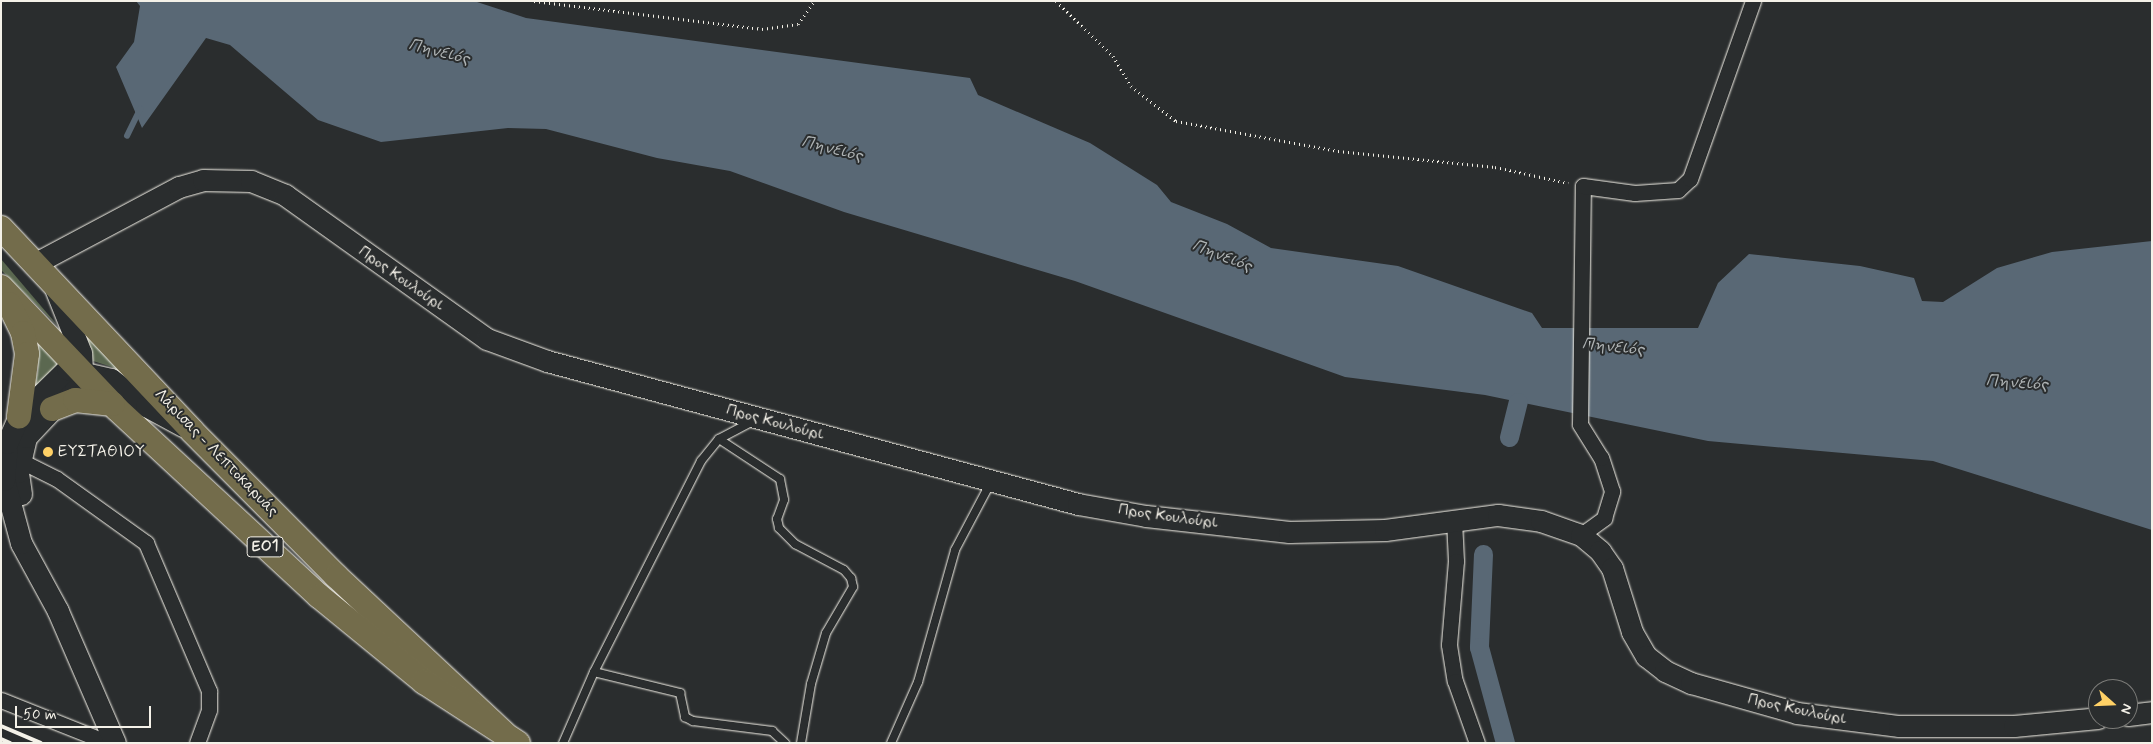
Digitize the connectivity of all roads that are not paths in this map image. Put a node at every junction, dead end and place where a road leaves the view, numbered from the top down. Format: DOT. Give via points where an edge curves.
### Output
graph roads {
  1 [pos="1753,1"];
  2 [pos="1,228"];
  3 [pos="34,264"];
  4 [pos="54,285"];
  5 [pos="1,288"];
  6 [pos="82,370"];
  7 [pos="113,404"];
  8 [pos="52,409"];
  9 [pos="19,416"];
  10 [pos="757,419"];
  11 [pos="192,431"];
  12 [pos="719,439"];
  13 [pos="19,460"];
  14 [pos="3,480"];
  15 [pos="992,480"];
  16 [pos="1454,520"];
  17 [pos="1581,535"];
  18 [pos="58,611"];
  19 [pos="594,672"];
  20 [pos="1,700"];
  21 [pos="2152,712"];
  22 [pos="2138,714"];
  23 [pos="2088,719"];
  24 [pos="110,736"];
  25 [pos="511,738"];
  26 [pos="197,743"];
  27 [pos="563,743"];
  28 [pos="785,743"];
  29 [pos="801,743"];
  30 [pos="891,743"];
  31 [pos="1477,743"];
  1 -- 17 [label="street" via="1690,180 1678,190 1635,193 1584,186 1580,424 1604,464 1612,491 1604,518"];
  2 -- 3 [label="main road, Λάρισας - Λεπτοκαρυάς / ΕΟ1"];
  3 -- 4 [label="main road, Λάρισας - Λεπτοκαρυάς / ΕΟ1"];
  3 -- 10 [label="street, Προς Κουλούρι" via="178,187 203,180 251,182 285,195 487,339 547,361"];
  4 -- 6 [label="street" via="82,352"];
  4 -- 11 [label="main road, Λάρισας - Λεπτοκαρυάς / ΕΟ1"];
  5 -- 6 [label="main road, Λάρισας - Λεπτοκαρυάς / ΕΟ1"];
  5 -- 9 [label="main road" via="23,334 27,354"];
  6 -- 7 [label="main road, Λάρισας - Λεπτοκαρυάς / ΕΟ1"];
  6 -- 8 [label="street" via="75,385"];
  6 -- 9 [label="street" via="62,371"];
  6 -- 11 [label="street" via="117,382 146,406"];
  7 -- 8 [label="main road" via="75,400"];
  7 -- 25 [label="main road, Λάρισας - Λεπτοκαρυάς / ΕΟ1" via="223,509 371,640 424,682"];
  8 -- 13 [label="street" via="30,431"];
  9 -- 14 [label="street" via="7,443"];
  10 -- 12 [label="lane"];
  10 -- 15 [label="street, Προς Κουλούρι"];
  11 -- 25 [label="main road, Λάρισας - Λεπτοκαρυάς / ΕΟ1" via="336,576"];
  12 -- 19 [label="lane" via="689,482"];
  12 -- 29 [label="lane" via="780,479 784,500 777,519 778,528 795,544 844,570 851,578 853,587 826,633 811,684"];
  13 -- 18 [label="street" via="21,495"];
  13 -- 26 [label="street" via="57,479 146,543 209,691 209,710"];
  14 -- 18 [label="street" via="22,543"];
  15 -- 16 [label="street, Προς Κουλούρι" via="1078,504 1289,532 1384,530"];
  15 -- 30 [label="lane" via="955,550 918,682"];
  16 -- 17 [label="street, Προς Κουλούρι" via="1512,516"];
  16 -- 31 [label="street" via="1456,561 1449,645 1455,681"];
  17 -- 23 [label="street, Προς Κουλούρι" via="1600,551 1612,568 1632,632 1646,656 1665,671 1691,683 1797,713 1899,726 2014,726"];
  18 -- 24 [label="street"];
  19 -- 27 [label="lane"];
  19 -- 28 [label="lane" via="680,693 685,717 693,721 772,731"];
  20 -- 24 [label="street"];
  21 -- 22 [label="street"];
}
